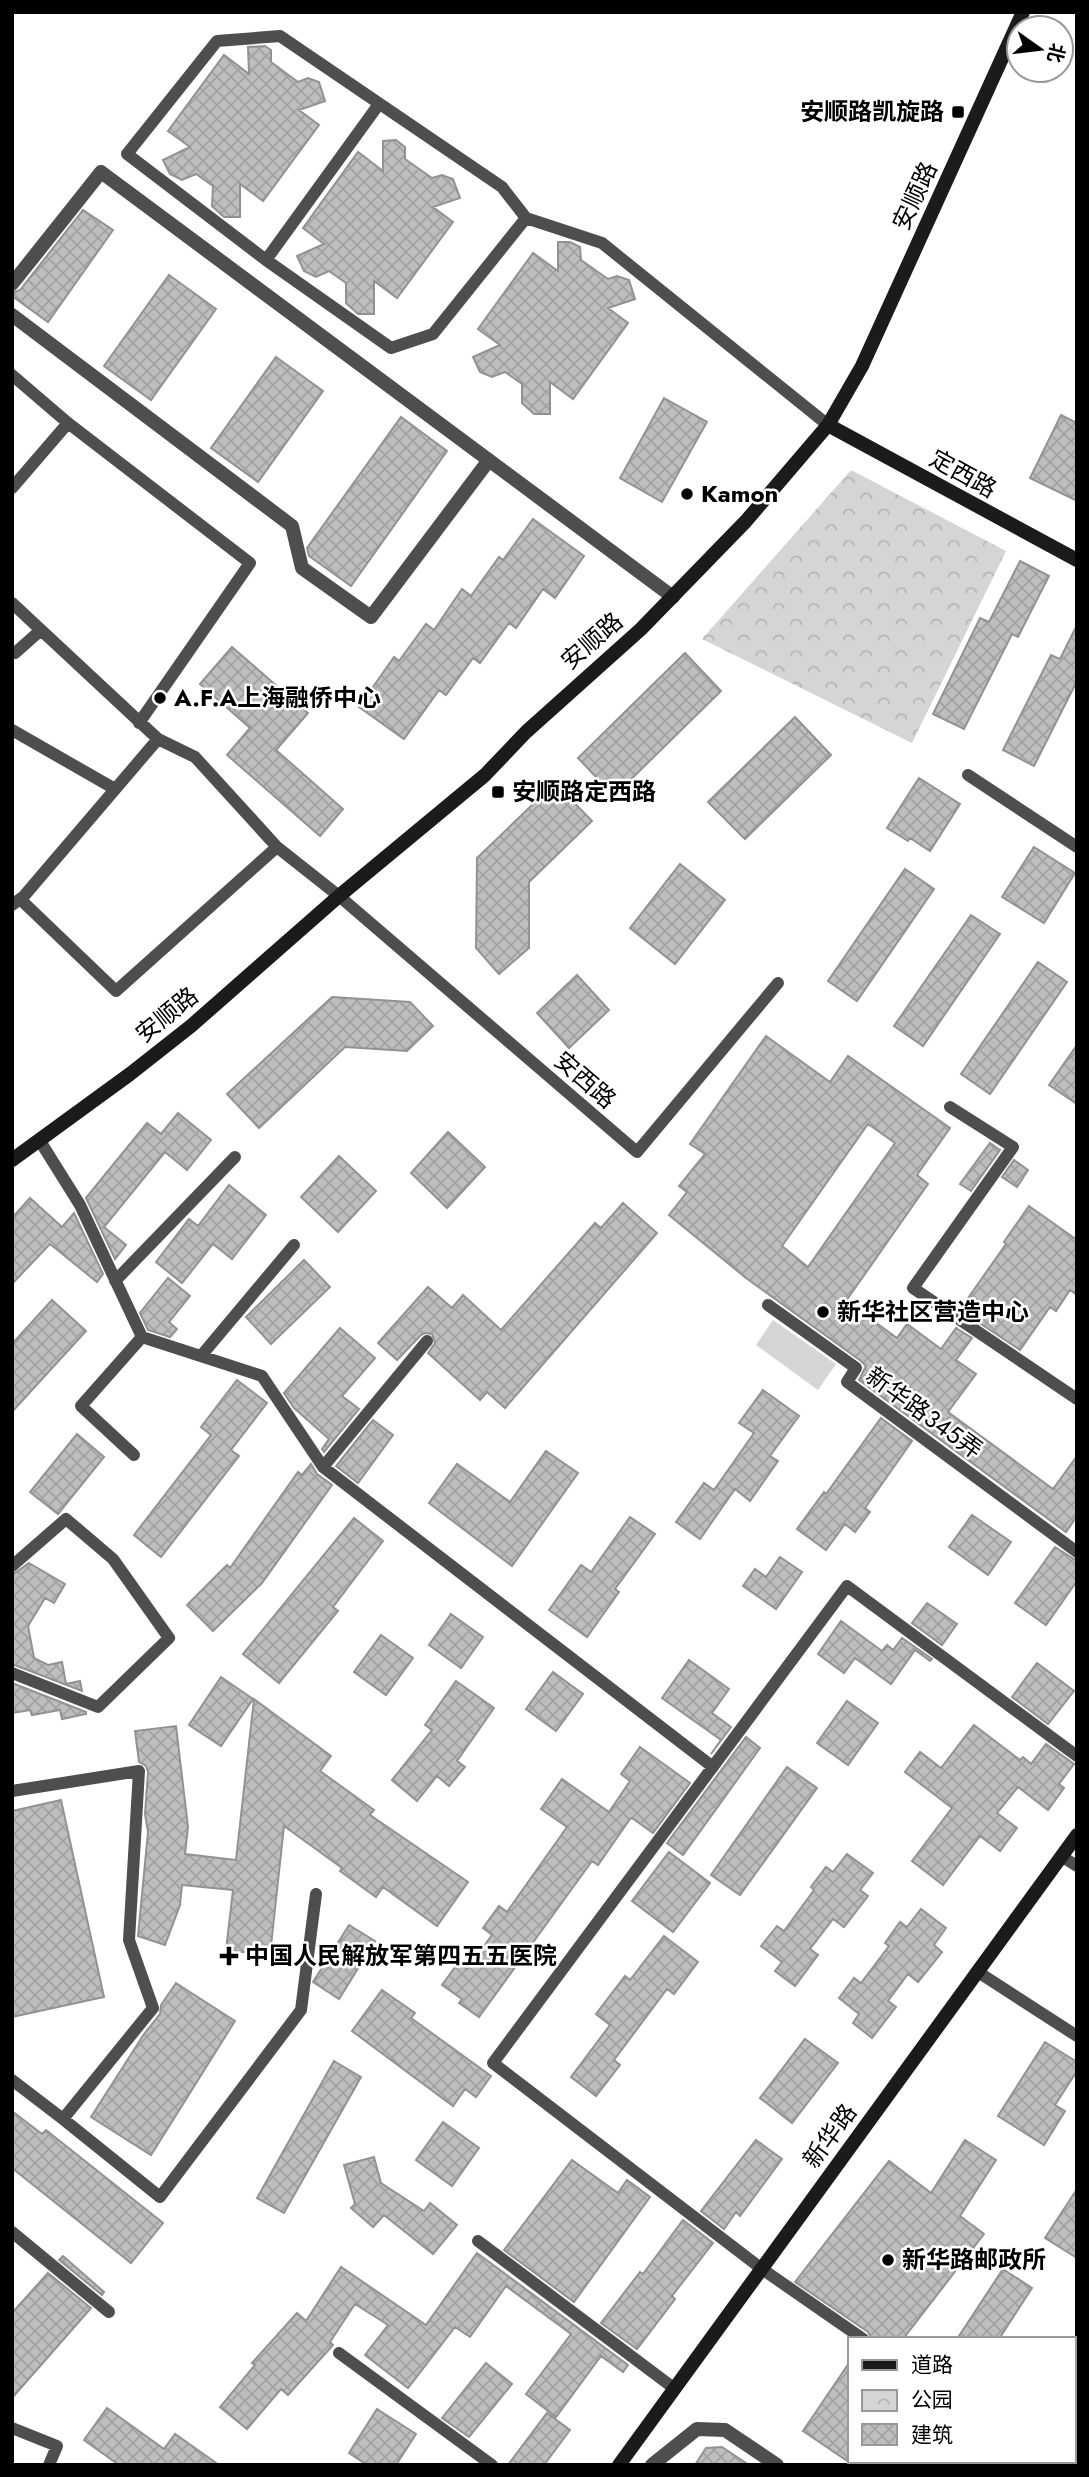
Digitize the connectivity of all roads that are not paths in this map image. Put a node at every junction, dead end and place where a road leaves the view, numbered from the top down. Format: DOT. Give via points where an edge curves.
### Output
graph roads {
  1 [pos="1023,12"];
  2 [pos="379,104"];
  3 [pos="526,218"];
  4 [pos="267,260"];
  5 [pos="12,284"];
  6 [pos="12,315"];
  7 [pos="12,374"];
  8 [pos="68,423"];
  9 [pos="828,425"];
  10 [pos="488,460"];
  11 [pos="12,488"];
  12 [pos="1077,560"];
  13 [pos="673,597"];
  14 [pos="12,603"];
  15 [pos="41,630"];
  16 [pos="15,653"];
  17 [pos="139,723"];
  18 [pos="12,730"];
  19 [pos="158,739"];
  20 [pos="968,775"];
  21 [pos="115,789"];
  22 [pos="277,847"];
  23 [pos="1077,847"];
  24 [pos="339,896"];
  25 [pos="16,902"];
  26 [pos="778,983"];
  27 [pos="950,1107"];
  28 [pos="40,1141"];
  29 [pos="235,1157"];
  30 [pos="12,1160"];
  31 [pos="294,1245"];
  32 [pos="115,1281"];
  33 [pos="768,1305"];
  34 [pos="142,1337"];
  35 [pos="427,1341"];
  36 [pos="201,1356"];
  37 [pos="1077,1399"];
  38 [pos="134,1455"];
  39 [pos="323,1467"];
  40 [pos="1077,1552"];
  41 [pos="12,1566"];
  42 [pos="12,1673"];
  43 [pos="1077,1756"];
  44 [pos="713,1767"];
  45 [pos="12,1791"];
  46 [pos="1077,1835"];
  47 [pos="1061,1856"];
  48 [pos="1077,1866"];
  49 [pos="316,1894"];
  50 [pos="978,1972"];
  51 [pos="1077,2036"];
  52 [pos="12,2080"];
  53 [pos="63,2119"];
  54 [pos="12,2231"];
  55 [pos="478,2241"];
  56 [pos="762,2269"];
  57 [pos="109,2312"];
  58 [pos="860,2337"];
  59 [pos="340,2353"];
  60 [pos="675,2389"];
  61 [pos="12,2428"];
  62 [pos="49,2465"];
  63 [pos="492,2465"];
  64 [pos="620,2465"];
  65 [pos="652,2465"];
  66 [pos="777,2465"];
  1 -- 9 [label="street, 安顺路" via="862,366"];
  2 -- 3 [label="lane" via="502,187"];
  2 -- 4 [label="lane"];
  2 -- 4 [label="lane" via="280,36 217,41 127,153"];
  3 -- 4 [label="lane" via="433,334 391,348"];
  3 -- 9 [label="lane" via="602,243"];
  5 -- 10 [label="street" via="100,172"];
  6 -- 10 [label="street" via="292,526 302,568 371,617"];
  7 -- 8 [label="lane"];
  8 -- 11 [label="lane"];
  8 -- 17 [label="lane" via="250,563"];
  9 -- 12 [label="street, 定西路"];
  9 -- 13 [label="street, 安顺路"];
  10 -- 13 [label="street"];
  13 -- 24 [label="street, 安顺路" via="485,775"];
  14 -- 15 [label="lane"];
  15 -- 16 [label="lane"];
  15 -- 17 [label="lane"];
  17 -- 19 [label="lane"];
  18 -- 21 [label="lane"];
  19 -- 21 [label="lane"];
  19 -- 22 [label="lane" via="195,757"];
  20 -- 23 [label="lane"];
  21 -- 25 [label="lane"];
  22 -- 24 [label="lane"];
  22 -- 25 [label="lane" via="116,991"];
  24 -- 26 [label="lane, 安西路" via="637,1152"];
  24 -- 28 [label="street, 安顺路" via="191,1026"];
  27 -- 37 [label="lane" via="1013,1147 913,1288"];
  28 -- 30 [label="street, 安顺路"];
  28 -- 32 [label="lane" via="80,1205"];
  29 -- 32 [label="lane"];
  31 -- 36 [label="lane"];
  32 -- 34 [label="lane"];
  33 -- 40 [label="lane, 新华路345弄" via="856,1368 847,1382"];
  34 -- 36 [label="lane"];
  34 -- 38 [label="lane" via="81,1406"];
  35 -- 39 [label="lane"];
  36 -- 39 [label="lane" via="262,1376"];
  39 -- 44 [label="lane"];
  41 -- 42 [label="lane" via="66,1519 113,1559 169,1637 98,1707"];
  43 -- 44 [label="lane" via="847,1586"];
  44 -- 56 [label="lane" via="493,2063"];
  45 -- 53 [label="lane" via="139,1771 129,1940 153,2008"];
  46 -- 47 [label="street, 新华路"];
  47 -- 48 [label="lane"];
  47 -- 50 [label="street, 新华路"];
  49 -- 53 [label="lane" via="301,2010 160,2197"];
  50 -- 51 [label="lane"];
  50 -- 56 [label="street, 新华路"];
  52 -- 53 [label="lane"];
  54 -- 57 [label="lane"];
  55 -- 60 [label="lane"];
  56 -- 58 [label="lane"];
  56 -- 60 [label="street, 新华路"];
  59 -- 63 [label="lane"];
  60 -- 64 [label="street, 新华路"];
  61 -- 62 [label="lane" via="57,2446"];
  65 -- 66 [label="street" via="697,2429 725,2430"];
}
